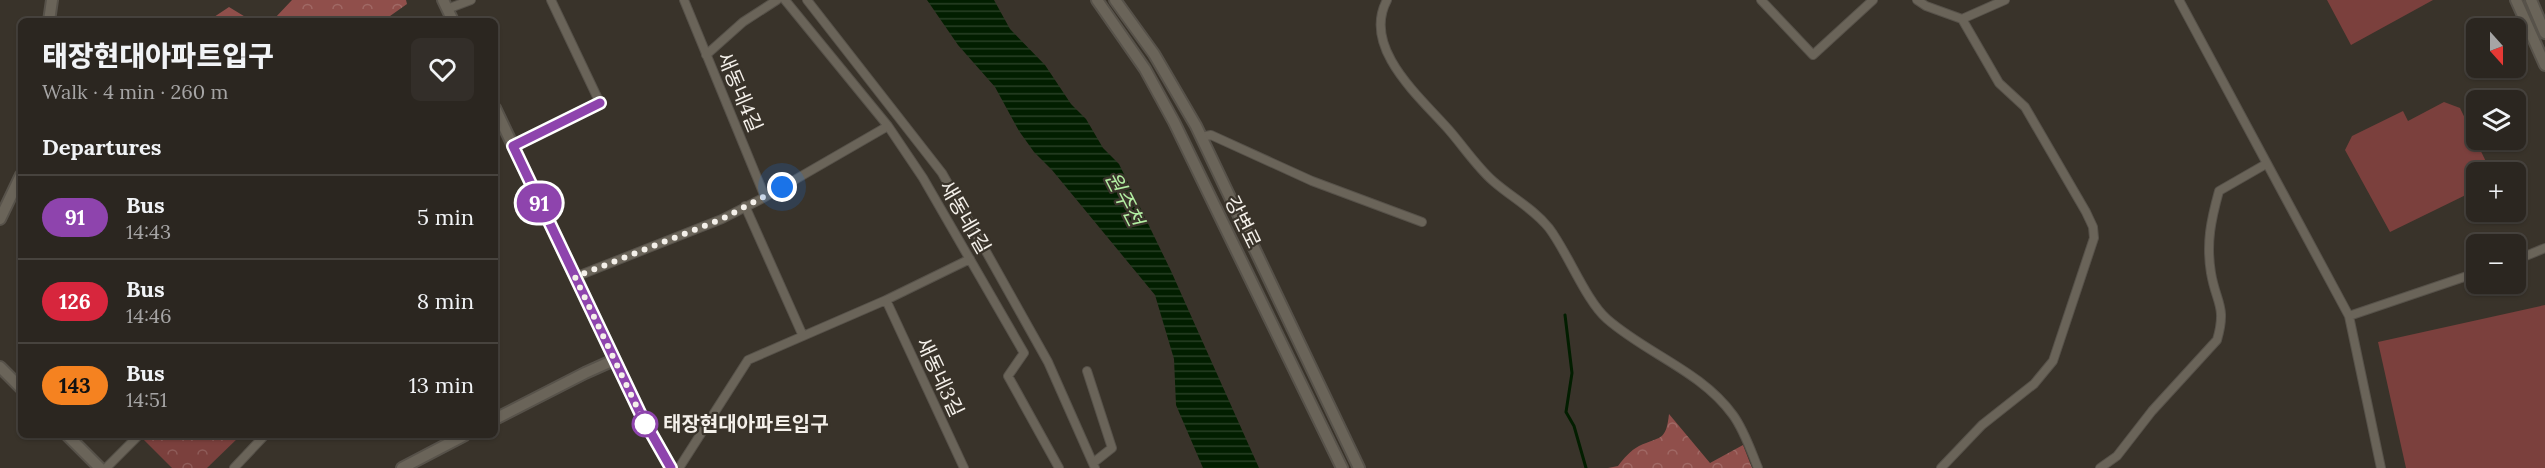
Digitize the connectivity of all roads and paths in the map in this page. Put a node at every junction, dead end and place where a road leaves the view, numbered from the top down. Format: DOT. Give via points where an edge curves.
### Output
graph roads {
  1 [pos="52,0"];
  2 [pos="471,0"];
  3 [pos="551,0"];
  4 [pos="684,0"];
  5 [pos="777,0"];
  6 [pos="785,0"];
  7 [pos="807,0"];
  8 [pos="1097,0"];
  9 [pos="1115,0"];
  10 [pos="1387,0"];
  11 [pos="1761,0"];
  12 [pos="1873,0"];
  13 [pos="1917,0"];
  14 [pos="2005,0"];
  15 [pos="2179,0"];
  16 [pos="2516,0"];
  17 [pos="2531,0"];
  18 [pos="445,4"];
  19 [pos="49,18"];
  20 [pos="452,18"];
  21 [pos="1962,19"];
  22 [pos="2545,33"];
  23 [pos="706,55"];
  24 [pos="2545,65"];
  25 [pos="498,114"];
  26 [pos="888,126"];
  27 [pos="1201,138"];
  28 [pos="513,146"];
  29 [pos="2266,164"];
  30 [pos="18,181"];
  31 [pos="765,197"];
  32 [pos="745,206"];
  33 [pos="0,219"];
  34 [pos="1422,222"];
  35 [pos="2544,250"];
  36 [pos="2526,256"];
  37 [pos="970,259"];
  38 [pos="2466,276"];
  39 [pos="575,277"];
  40 [pos="886,300"];
  41 [pos="2349,316"];
  42 [pos="803,336"];
  43 [pos="614,360"];
  44 [pos="0,367"];
  45 [pos="1087,371"];
  46 [pos="18,385"];
  47 [pos="498,417"];
  48 [pos="70,438"];
  49 [pos="136,438"];
  50 [pos="262,438"];
  51 [pos="459,438"];
  52 [pos="1094,466"];
  53 [pos="100,468"];
  54 [pos="106,468"];
  55 [pos="234,468"];
  56 [pos="402,468"];
  57 [pos="671,468"];
  58 [pos="679,468"];
  59 [pos="964,468"];
  60 [pos="1059,468"];
  61 [pos="1342,468"];
  62 [pos="1359,468"];
  63 [pos="1758,468"];
  64 [pos="1941,468"];
  65 [pos="2100,468"];
  66 [pos="2381,468"];
  1 -- 19 [label="street"];
  2 -- 18 [label="street"];
  3 -- 28 [label="street" via="600,103"];
  4 -- 23 [label="street, 새동네4길"];
  5 -- 23 [label="street" via="743,22"];
  6 -- 26 [label="street, 새동네1길"];
  7 -- 52 [label="street" via="942,173 1048,362"];
  8 -- 61 [label="street, 강변로" via="1145,69 1174,122"];
  9 -- 27 [label="street, 강변로" via="1154,54"];
  10 -- 63 [label="street" via="1380,12 1382,33 1401,78 1492,180 1547,226 1607,319 1701,382 1733,415"];
  11 -- 12 [label="street" via="1813,55"];
  13 -- 21 [label="street"];
  14 -- 21 [label="street"];
  15 -- 29 [label="street"];
  16 -- 24 [label="street"];
  17 -- 22 [label="street"];
  18 -- 20 [label="street"];
  21 -- 64 [label="street" via="1999,83 2025,107 2086,212 2094,238 2058,346 2045,373 1982,425"];
  23 -- 31 [label="street, 새동네4길"];
  25 -- 28 [label="street"];
  26 -- 31 [label="street"];
  26 -- 37 [label="street, 새동네1길"];
  27 -- 34 [label="street" via="1211,135 1312,181"];
  27 -- 62 [label="street, 강변로"];
  28 -- 39 [label="street"];
  29 -- 41 [label="street"];
  29 -- 65 [label="street" via="2219,191 2209,227 2211,274 2221,305 2217,340 2117,456"];
  30 -- 33 [label="street"];
  31 -- 32 [label="street"];
  32 -- 39 [label="street" via="722,219"];
  32 -- 42 [label="street"];
  35 -- 36 [label="street"];
  37 -- 40 [label="street"];
  37 -- 60 [label="street, 새동네1길" via="1024,353 1008,376"];
  38 -- 41 [label="street"];
  39 -- 43 [label="street"];
  40 -- 42 [label="street"];
  40 -- 59 [label="street, 새동네3길"];
  41 -- 66 [label="street"];
  42 -- 58 [label="street" via="748,360"];
  43 -- 47 [label="street"];
  43 -- 57 [label="street"];
  44 -- 46 [label="street"];
  45 -- 52 [label="street" via="1112,448"];
  48 -- 53 [label="street"];
  49 -- 54 [label="street"];
  50 -- 55 [label="street"];
  51 -- 56 [label="street"];
}
